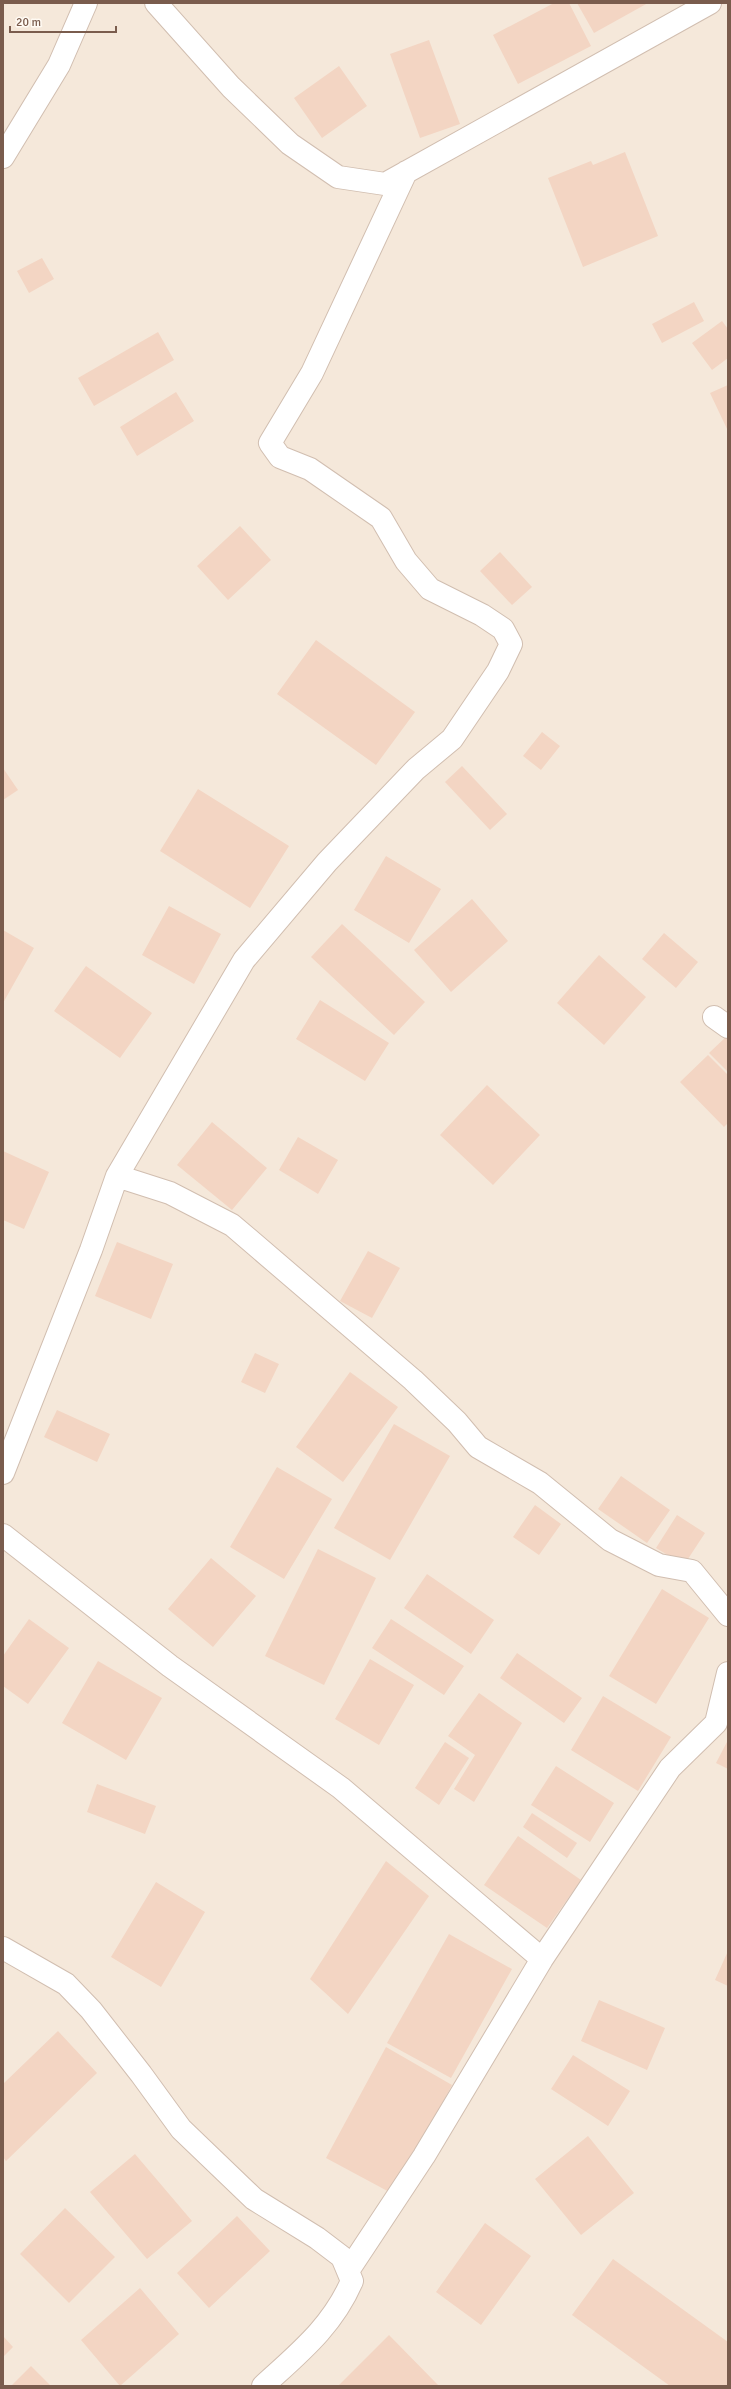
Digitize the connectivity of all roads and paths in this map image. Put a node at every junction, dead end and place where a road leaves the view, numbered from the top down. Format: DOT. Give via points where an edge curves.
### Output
graph roads {
  1 [pos="86,3"];
  2 [pos="156,3"];
  3 [pos="710,3"];
  4 [pos="3,157"];
  5 [pos="406,172"];
  6 [pos="118,1176"];
  7 [pos="3,1473"];
  8 [pos="3,1536"];
  9 [pos="728,1614"];
  10 [pos="728,1673"];
  11 [pos="3,1948"];
  12 [pos="542,1959"];
  13 [pos="348,2271"];
  14 [pos="263,2386"];
  1 -- 4 [label="street" via="59,65"];
  2 -- 5 [label="street" via="231,87 290,144 338,177 385,184"];
  3 -- 5 [label="street"];
  5 -- 6 [label="street" via="312,374 270,443 280,457 310,469 382,518 406,561 430,589 482,615 503,629 511,644 498,671 452,739 416,769 327,862 244,960"];
  6 -- 7 [label="street"];
  6 -- 9 [label="street" via="170,1193 232,1226 413,1380 457,1422 478,1447 540,1483 610,1540 659,1565 692,1571"];
  8 -- 12 [label="street" via="170,1666 341,1788"];
  10 -- 12 [label="street" via="716,1723 670,1768"];
  11 -- 13 [label="street" via="66,1984 127,2056 181,2129 254,2198 342,2257"];
  12 -- 13 [label="street" via="424,2156"];
  13 -- 14 [label="street" via="352,2281 343,2302 319,2334"];
}
